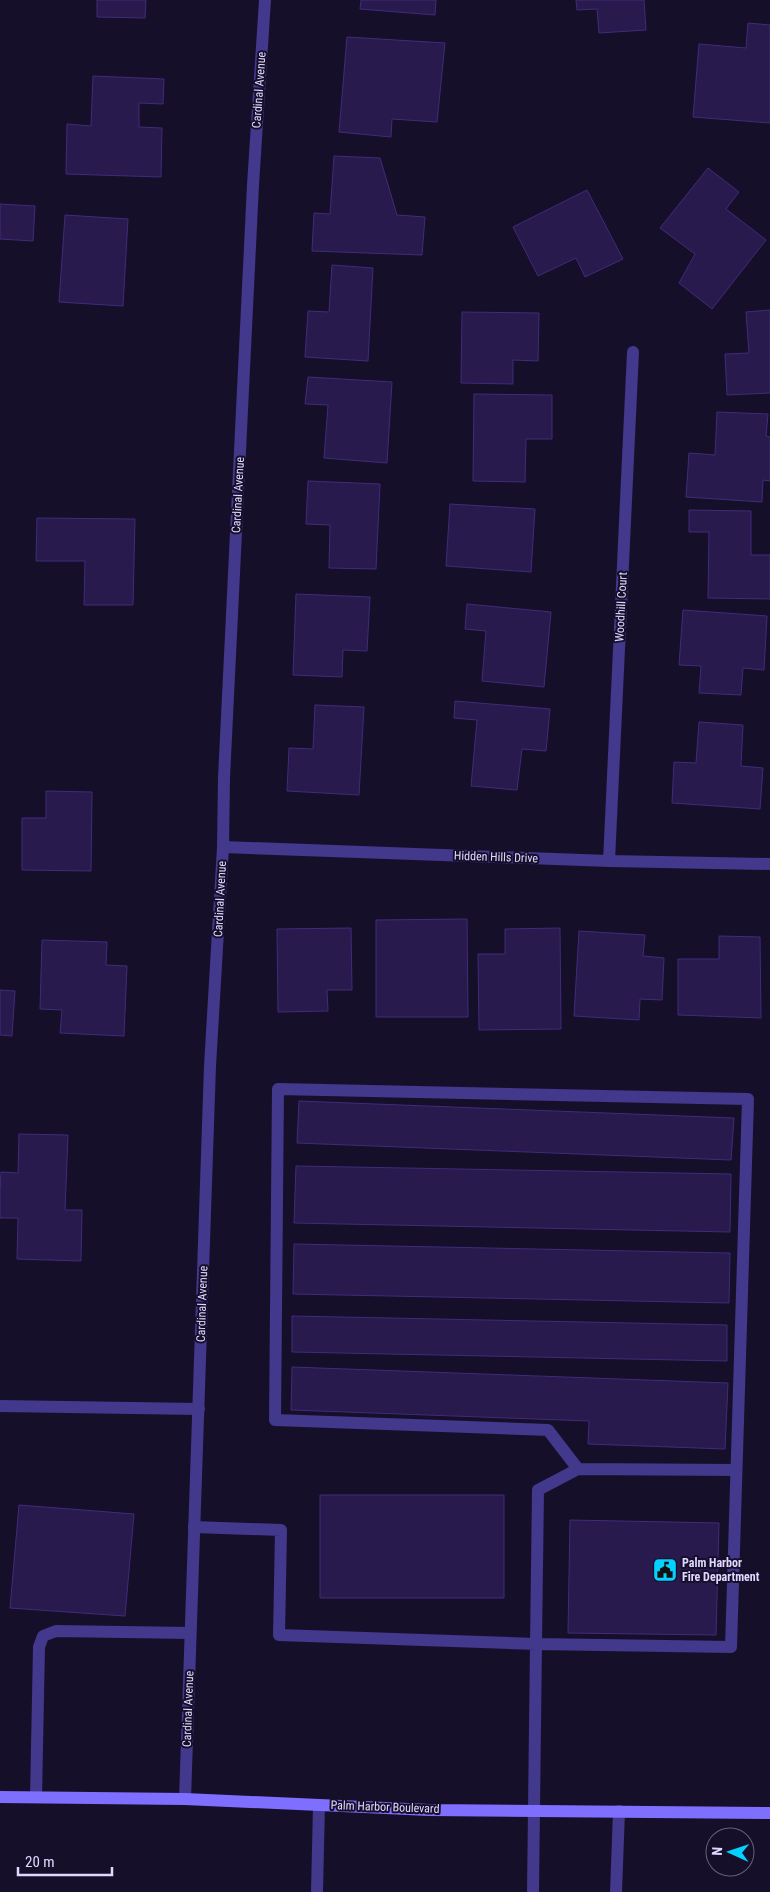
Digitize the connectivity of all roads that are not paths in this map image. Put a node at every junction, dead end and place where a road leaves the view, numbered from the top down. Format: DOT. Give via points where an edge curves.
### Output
graph roads {
  1 [pos="265,0"];
  2 [pos="633,352"];
  3 [pos="223,847"];
  4 [pos="609,861"];
  5 [pos="770,864"];
  6 [pos="0,1406"];
  7 [pos="199,1409"];
  8 [pos="578,1469"];
  9 [pos="736,1470"];
  10 [pos="194,1527"];
  11 [pos="190,1633"];
  12 [pos="536,1644"];
  13 [pos="0,1797"];
  14 [pos="36,1798"];
  15 [pos="185,1799"];
  16 [pos="320,1805"];
  17 [pos="534,1811"];
  18 [pos="619,1811"];
  19 [pos="770,1813"];
  20 [pos="317,1892"];
  21 [pos="534,1892"];
  22 [pos="616,1892"];
  1 -- 3 [label="street, Cardinal Avenue" via="224,768"];
  2 -- 4 [label="street, Woodhill Court"];
  3 -- 4 [label="street, Hidden Hills Drive"];
  3 -- 7 [label="street, Cardinal Avenue" via="210,1066"];
  4 -- 5 [label="street, Hidden Hills Drive"];
  6 -- 7 [label="street"];
  7 -- 10 [label="street, Cardinal Avenue"];
  8 -- 9 [label="street"];
  8 -- 9 [label="street" via="548,1430 275,1420 278,1089 748,1099"];
  8 -- 12 [label="street" via="538,1490"];
  9 -- 12 [label="street" via="731,1647"];
  10 -- 11 [label="street, Cardinal Avenue"];
  10 -- 12 [label="street" via="281,1530 279,1635"];
  11 -- 14 [label="street" via="56,1631 44,1636 39,1647"];
  11 -- 15 [label="street, Cardinal Avenue"];
  12 -- 17 [label="street"];
  13 -- 14 [label="main road, Palm Harbor Boulevard"];
  14 -- 15 [label="main road, Palm Harbor Boulevard"];
  15 -- 16 [label="main road, Palm Harbor Boulevard"];
  16 -- 17 [label="main road, Palm Harbor Boulevard"];
  16 -- 20 [label="street"];
  17 -- 18 [label="main road, Palm Harbor Boulevard"];
  17 -- 21 [label="street"];
  18 -- 19 [label="main road, Palm Harbor Boulevard"];
  18 -- 22 [label="street"];
}
